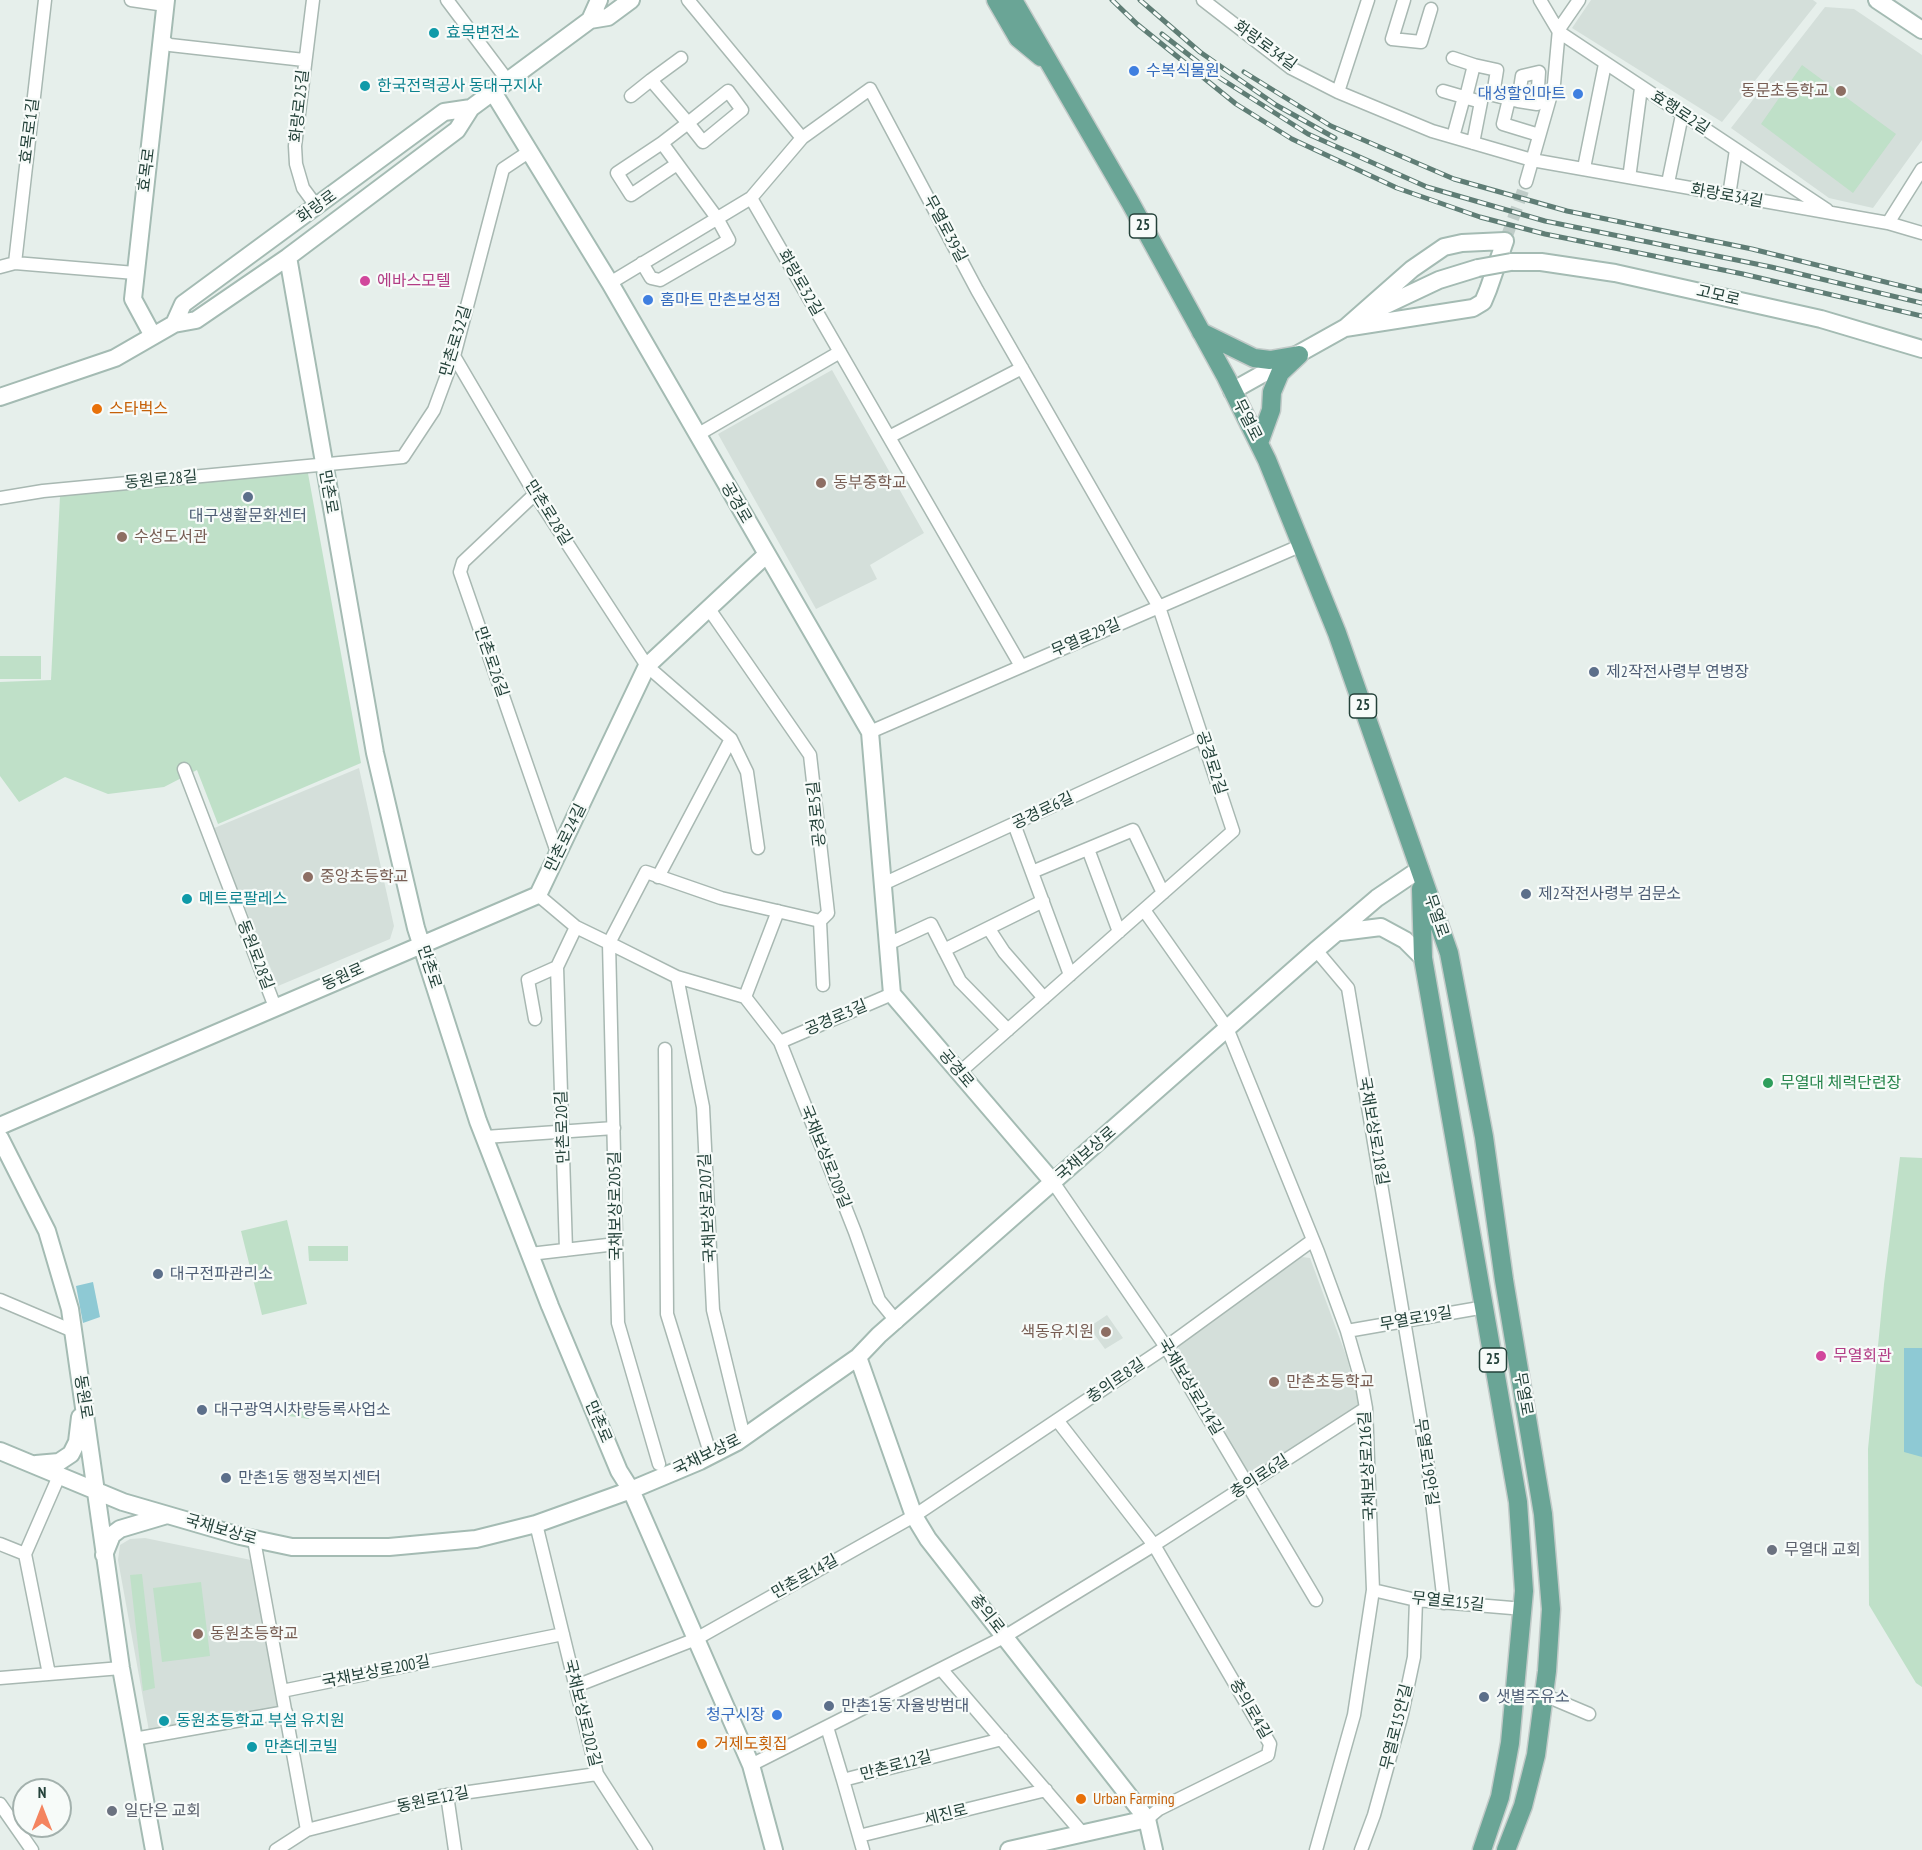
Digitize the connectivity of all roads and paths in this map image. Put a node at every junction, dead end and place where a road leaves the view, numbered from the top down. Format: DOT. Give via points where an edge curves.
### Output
graph roads {
  1 [pos="45,0"];
  2 [pos="130,0"];
  3 [pos="313,0"];
  4 [pos="447,0"];
  5 [pos="600,0"];
  6 [pos="631,0"];
  7 [pos="688,0"];
  8 [pos="996,0"];
  9 [pos="1013,0"];
  10 [pos="1028,0"];
  11 [pos="1203,0"];
  12 [pos="1368,0"];
  13 [pos="1404,0"];
  14 [pos="1540,0"];
  15 [pos="1579,0"];
  16 [pos="1877,0"];
  17 [pos="165,3"];
  18 [pos="1431,9"];
  19 [pos="590,20"];
  20 [pos="1922,30"];
  21 [pos="1559,32"];
  22 [pos="162,40"];
  23 [pos="681,58"];
  24 [pos="1453,58"];
  25 [pos="304,60"];
  26 [pos="1049,64"];
  27 [pos="1605,64"];
  28 [pos="1474,65"];
  29 [pos="651,80"];
  30 [pos="508,81"];
  31 [pos="1641,88"];
  32 [pos="1443,91"];
  33 [pos="493,92"];
  34 [pos="1338,92"];
  35 [pos="631,96"];
  36 [pos="1465,97"];
  37 [pos="471,108"];
  38 [pos="1682,115"];
  39 [pos="1539,135"];
  40 [pos="1453,137"];
  41 [pos="802,138"];
  42 [pos="662,142"];
  43 [pos="1473,143"];
  44 [pos="1736,150"];
  45 [pos="530,151"];
  46 [pos="1532,160"];
  47 [pos="1585,163"];
  48 [pos="677,164"];
  49 [pos="1922,169"];
  50 [pos="1630,171"];
  51 [pos="1670,178"];
  52 [pos="1526,182"];
  53 [pos="1730,189"];
  54 [pos="751,198"];
  55 [pos="317,207"];
  56 [pos="1832,213"];
  57 [pos="717,218"];
  58 [pos="1888,223"];
  59 [pos="1922,233"];
  60 [pos="288,257"];
  61 [pos="15,263"];
  62 [pos="642,263"];
  63 [pos="0,267"];
  64 [pos="135,273"];
  65 [pos="610,282"];
  66 [pos="174,324"];
  67 [pos="1345,328"];
  68 [pos="1202,332"];
  69 [pos="153,336"];
  70 [pos="1922,349"];
  71 [pos="840,352"];
  72 [pos="1299,355"];
  73 [pos="454,356"];
  74 [pos="1023,369"];
  75 [pos="1232,391"];
  76 [pos="0,397"];
  77 [pos="697,435"];
  78 [pos="889,436"];
  79 [pos="1259,443"];
  80 [pos="323,464"];
  81 [pos="536,495"];
  82 [pos="0,498"];
  83 [pos="1302,545"];
  84 [pos="766,555"];
  85 [pos="1159,607"];
  86 [pos="709,609"];
  87 [pos="647,666"];
  88 [pos="1021,666"];
  89 [pos="870,732"];
  90 [pos="1203,737"];
  91 [pos="731,739"];
  92 [pos="184,769"];
  93 [pos="1014,824"];
  94 [pos="758,848"];
  95 [pos="1088,849"];
  96 [pos="558,855"];
  97 [pos="1420,869"];
  98 [pos="1032,872"];
  99 [pos="658,877"];
  100 [pos="883,884"];
  101 [pos="1163,893"];
  102 [pos="538,895"];
  103 [pos="1043,901"];
  104 [pos="1144,910"];
  105 [pos="778,911"];
  106 [pos="820,921"];
  107 [pos="576,927"];
  108 [pos="989,929"];
  109 [pos="1119,932"];
  110 [pos="1337,933"];
  111 [pos="422,943"];
  112 [pos="609,943"];
  113 [pos="888,944"];
  114 [pos="944,950"];
  115 [pos="1316,950"];
  116 [pos="1423,958"];
  117 [pos="557,967"];
  118 [pos="1070,975"];
  119 [pos="677,977"];
  120 [pos="823,985"];
  121 [pos="892,994"];
  122 [pos="745,997"];
  123 [pos="1044,998"];
  124 [pos="275,1007"];
  125 [pos="535,1019"];
  126 [pos="1227,1029"];
  127 [pos="1008,1030"];
  128 [pos="780,1042"];
  129 [pos="665,1049"];
  130 [pos="960,1072"];
  131 [pos="0,1126"];
  132 [pos="614,1128"];
  133 [pos="563,1129"];
  134 [pos="485,1137"];
  135 [pos="0,1138"];
  136 [pos="1053,1182"];
  137 [pos="1313,1240"];
  138 [pos="616,1244"];
  139 [pos="566,1250"];
  140 [pos="530,1254"];
  141 [pos="0,1300"];
  142 [pos="1485,1307"];
  143 [pos="897,1322"];
  144 [pos="1405,1322"];
  145 [pos="73,1331"];
  146 [pos="1347,1331"];
  147 [pos="1166,1347"];
  148 [pos="858,1357"];
  149 [pos="83,1398"];
  150 [pos="1366,1408"];
  151 [pos="1057,1420"];
  152 [pos="744,1437"];
  153 [pos="0,1451"];
  154 [pos="711,1456"];
  155 [pos="31,1464"];
  156 [pos="659,1464"];
  157 [pos="59,1476"];
  158 [pos="1250,1484"];
  159 [pos="631,1491"];
  160 [pos="97,1492"];
  161 [pos="167,1515"];
  162 [pos="914,1516"];
  163 [pos="536,1524"];
  164 [pos="254,1540"];
  165 [pos="0,1544"];
  166 [pos="1154,1545"];
  167 [pos="25,1554"];
  168 [pos="104,1556"];
  169 [pos="1373,1590"];
  170 [pos="1316,1600"];
  171 [pos="1416,1600"];
  172 [pos="1443,1603"];
  173 [pos="1524,1609"];
  174 [pos="563,1634"];
  175 [pos="1004,1637"];
  176 [pos="696,1639"];
  177 [pos="121,1668"];
  178 [pos="941,1669"];
  179 [pos="49,1674"];
  180 [pos="0,1678"];
  181 [pos="1516,1685"];
  182 [pos="576,1686"];
  183 [pos="282,1691"];
  184 [pos="1544,1695"];
  185 [pos="286,1712"];
  186 [pos="1590,1714"];
  187 [pos="827,1727"];
  188 [pos="134,1739"];
  189 [pos="1002,1739"];
  190 [pos="751,1765"];
  191 [pos="597,1774"];
  192 [pos="843,1780"];
  193 [pos="1046,1790"];
  194 [pos="447,1795"];
  195 [pos="0,1803"];
  196 [pos="1147,1819"];
  197 [pos="307,1830"];
  198 [pos="1083,1834"];
  199 [pos="859,1836"];
  200 [pos="1042,1846"];
  201 [pos="32,1850"];
  202 [pos="154,1850"];
  203 [pos="276,1850"];
  204 [pos="455,1850"];
  205 [pos="646,1850"];
  206 [pos="774,1850"];
  207 [pos="863,1850"];
  208 [pos="1010,1850"];
  209 [pos="1154,1850"];
  210 [pos="1316,1850"];
  211 [pos="1361,1850"];
  212 [pos="1482,1850"];
  213 [pos="1506,1850"];
  1 -- 61 [label="street, 효목로1길"];
  2 -- 17 [label="street"];
  3 -- 25 [label="street, 화랑로25길"];
  4 -- 30 [label="street"];
  5 -- 19 [label="main road, 화랑로"];
  6 -- 19 [label="main road, 화랑로" via="608,17"];
  7 -- 41 [label="street"];
  8 -- 26 [label="main road" via="1018,38"];
  9 -- 26 [label="main road, 무열로 / 25"];
  10 -- 26 [label="main road" via="1050,42"];
  11 -- 34 [label="street, 화랑로34길" via="1291,68"];
  12 -- 34 [label="street"];
  13 -- 18 [label="street" via="1392,39 1422,42"];
  14 -- 21 [label="street, 효행로2길"];
  15 -- 21 [label="street"];
  16 -- 20 [label="main road"];
  17 -- 22 [label="main road, 효목로"];
  19 -- 30 [label="main road, 화랑로"];
  21 -- 27 [label="street, 효행로2길"];
  21 -- 39 [label="street" via="1554,84"];
  22 -- 25 [label="street" via="170,45"];
  22 -- 64 [label="main road, 효목로"];
  23 -- 29 [label="street"];
  24 -- 28 [label="street"];
  25 -- 55 [label="street, 화랑로25길" via="296,164 303,188"];
  26 -- 68 [label="main road, 무열로 / 25"];
  27 -- 31 [label="street, 효행로2길"];
  27 -- 47 [label="street"];
  28 -- 36 [label="street"];
  28 -- 39 [label="street" via="1497,70 1493,95 1514,100 1503,124"];
  29 -- 35 [label="street"];
  29 -- 42 [label="street" via="688,123"];
  30 -- 33 [label="main road, 화랑로"];
  31 -- 38 [label="street, 효행로2길"];
  31 -- 50 [label="street"];
  32 -- 36 [label="street"];
  33 -- 37 [label="main road, 화랑로"];
  33 -- 45 [label="main road, 공경로"];
  34 -- 40 [label="street, 화랑로34길"];
  36 -- 40 [label="street"];
  36 -- 43 [label="street" via="1481,102"];
  37 -- 55 [label="main road, 화랑로" via="444,112"];
  37 -- 60 [label="main road, 화랑로" via="457,130"];
  38 -- 44 [label="street, 효행로2길"];
  38 -- 51 [label="street, 화랑로34길"];
  39 -- 46 [label="street"];
  40 -- 43 [label="street, 화랑로34길"];
  41 -- 54 [label="street"];
  41 -- 74 [label="street, 무열로39길" via="870,89"];
  42 -- 48 [label="street"];
  42 -- 48 [label="street" via="617,173 631,195"];
  43 -- 46 [label="street, 화랑로34길"];
  44 -- 53 [label="street"];
  44 -- 56 [label="street, 효행로2길"];
  45 -- 65 [label="main road, 공경로"];
  45 -- 73 [label="street, 만촌로32길" via="503,169"];
  46 -- 52 [label="street"];
  46 -- 56 [label="street, 화랑로34길"];
  48 -- 57 [label="street"];
  49 -- 58 [label="street"];
  54 -- 57 [label="street"];
  54 -- 71 [label="street, 화랑로32길"];
  55 -- 66 [label="main road, 화랑로" via="183,304"];
  56 -- 58 [label="street, 화랑로34길"];
  57 -- 62 [label="street"];
  57 -- 62 [label="street" via="729,240 660,280 651,278"];
  58 -- 59 [label="street, 화랑로34길"];
  60 -- 66 [label="main road, 화랑로" via="196,320"];
  60 -- 80 [label="main road, 만촌로"];
  61 -- 63 [label="street"];
  61 -- 64 [label="street"];
  62 -- 65 [label="street"];
  64 -- 69 [label="main road, 효목로" via="133,299"];
  65 -- 77 [label="main road, 공경로"];
  66 -- 69 [label="main road, 화랑로"];
  67 -- 67 [label="main road" via="1473,308 1482,302 1488,290 1506,239 1444,247 1412,269"];
  67 -- 70 [label="main road, 고모로, bridge" via="1439,280 1511,262 1541,262 1615,273 1821,320"];
  67 -- 72 [label="main road"];
  68 -- 72 [label="main road" via="1254,358 1270,360"];
  68 -- 75 [label="main road, 무열로 / 25"];
  69 -- 76 [label="main road, 화랑로" via="115,358"];
  71 -- 77 [label="street"];
  71 -- 78 [label="street, 화랑로32길"];
  72 -- 75 [label="main road"];
  72 -- 79 [label="main road" via="1280,373"];
  73 -- 80 [label="street, 만촌로32길" via="434,410 403,457"];
  73 -- 81 [label="street, 만촌로28길"];
  74 -- 78 [label="street"];
  74 -- 85 [label="street, 무열로39길"];
  75 -- 79 [label="main road, 무열로 / 25"];
  77 -- 84 [label="main road, 공경로"];
  78 -- 88 [label="street, 화랑로32길"];
  79 -- 83 [label="main road, 무열로 / 25"];
  80 -- 82 [label="street, 동원로28길"];
  80 -- 111 [label="main road, 만촌로" via="375,753"];
  81 -- 87 [label="street, 만촌로28길"];
  81 -- 96 [label="street, 만촌로26길" via="463,562 459,572"];
  83 -- 85 [label="street, 무열로29길"];
  83 -- 97 [label="main road, 무열로 / 25"];
  84 -- 86 [label="main road, 만촌로24길"];
  84 -- 89 [label="main road, 공경로"];
  85 -- 88 [label="street, 무열로29길"];
  85 -- 90 [label="street, 공경로2길"];
  86 -- 87 [label="main road, 만촌로24길"];
  86 -- 106 [label="street, 공경로5길" via="810,755 828,913"];
  87 -- 91 [label="street"];
  87 -- 96 [label="main road, 만촌로24길"];
  88 -- 89 [label="street, 무열로29길"];
  89 -- 100 [label="main road, 공경로"];
  90 -- 93 [label="street, 공경로6길"];
  90 -- 101 [label="street, 공경로2길" via="1233,831"];
  91 -- 94 [label="street" via="747,772"];
  91 -- 99 [label="street"];
  92 -- 124 [label="street, 동원로28길"];
  93 -- 98 [label="street"];
  93 -- 100 [label="street, 공경로6길"];
  95 -- 98 [label="street"];
  95 -- 101 [label="street" via="1133,830"];
  95 -- 109 [label="street"];
  96 -- 102 [label="main road, 만촌로24길"];
  97 -- 110 [label="main road, 국채보상로" via="1377,898"];
  97 -- 116 [label="main road, 무열로 / 25"];
  97 -- 184 [label="main road, 무열로" via="1449,952 1543,1514 1551,1609"];
  98 -- 103 [label="street"];
  99 -- 105 [label="street" via="721,898"];
  99 -- 112 [label="street" via="646,872"];
  100 -- 113 [label="main road, 공경로"];
  101 -- 104 [label="street, 공경로2길"];
  102 -- 107 [label="street"];
  102 -- 111 [label="main road"];
  103 -- 108 [label="street"];
  103 -- 118 [label="street"];
  104 -- 109 [label="street, 공경로2길"];
  104 -- 126 [label="street"];
  105 -- 106 [label="street"];
  105 -- 122 [label="street"];
  106 -- 120 [label="street, 공경로5길"];
  107 -- 112 [label="street"];
  107 -- 117 [label="street, 만촌로20길"];
  108 -- 114 [label="street"];
  108 -- 123 [label="street"];
  109 -- 118 [label="street, 공경로2길"];
  110 -- 115 [label="main road, 국채보상로"];
  110 -- 116 [label="main road" via="1381,927 1405,940"];
  111 -- 124 [label="main road, 동원로"];
  111 -- 134 [label="main road, 만촌로"];
  112 -- 119 [label="street"];
  112 -- 132 [label="street, 국채보상로205길"];
  113 -- 114 [label="street" via="931,924"];
  113 -- 121 [label="main road, 공경로"];
  114 -- 127 [label="street" via="960,981"];
  115 -- 126 [label="main road, 국채보상로"];
  115 -- 144 [label="street, 국채보상로218길" via="1347,988"];
  116 -- 142 [label="main road, 무열로 / 25"];
  117 -- 125 [label="street" via="528,980"];
  117 -- 133 [label="street, 만촌로20길"];
  118 -- 123 [label="street, 공경로2길"];
  119 -- 122 [label="street"];
  119 -- 152 [label="street, 국채보상로207길" via="703,1107 713,1310"];
  121 -- 128 [label="street, 공경로3길"];
  121 -- 130 [label="main road, 공경로"];
  122 -- 128 [label="street, 국채보상로209길"];
  123 -- 127 [label="street, 공경로2길"];
  124 -- 131 [label="main road, 동원로"];
  126 -- 136 [label="main road, 국채보상로"];
  126 -- 137 [label="street, 국채보상로216길"];
  127 -- 130 [label="street, 공경로2길"];
  128 -- 143 [label="street, 국채보상로209길" via="879,1300"];
  129 -- 154 [label="street" via="667,1314"];
  130 -- 136 [label="main road, 공경로"];
  132 -- 133 [label="street"];
  132 -- 138 [label="street, 국채보상로205길"];
  133 -- 134 [label="street"];
  133 -- 139 [label="street, 만촌로20길"];
  134 -- 140 [label="main road, 만촌로"];
  135 -- 145 [label="main road, 동원로" via="47,1232"];
  136 -- 143 [label="main road, 국채보상로"];
  136 -- 147 [label="street, 국채보상로214길"];
  137 -- 146 [label="street, 국채보상로216길"];
  137 -- 147 [label="street, 충의로8길"];
  138 -- 139 [label="street"];
  138 -- 156 [label="street, 국채보상로205길" via="618,1323"];
  139 -- 140 [label="street"];
  140 -- 159 [label="main road, 만촌로" via="619,1471"];
  141 -- 145 [label="street"];
  142 -- 144 [label="street, 무열로19길"];
  142 -- 173 [label="main road, 무열로 / 25" via="1518,1502"];
  143 -- 148 [label="main road, 국채보상로"];
  144 -- 146 [label="street, 무열로19길"];
  144 -- 172 [label="street, 무열로19안길" via="1426,1451"];
  145 -- 149 [label="main road, 동원로"];
  146 -- 150 [label="street, 국채보상로216길"];
  147 -- 151 [label="street, 충의로8길"];
  147 -- 158 [label="street, 국채보상로214길"];
  148 -- 152 [label="main road, 국채보상로"];
  148 -- 162 [label="main road, 충의로"];
  149 -- 155 [label="main road" via="77,1442 71,1454 59,1462"];
  149 -- 160 [label="main road, 동원로"];
  150 -- 158 [label="street, 충의로6길"];
  150 -- 169 [label="street, 국채보상로216길"];
  151 -- 162 [label="street, 충의로8길"];
  151 -- 166 [label="street"];
  152 -- 154 [label="main road, 국채보상로"];
  153 -- 155 [label="main road, 국채보상로"];
  154 -- 159 [label="main road, 국채보상로"];
  155 -- 157 [label="main road, 국채보상로"];
  157 -- 160 [label="main road, 국채보상로"];
  157 -- 167 [label="street"];
  158 -- 166 [label="street, 충의로6길"];
  158 -- 170 [label="street, 국채보상로214길"];
  159 -- 163 [label="main road, 국채보상로"];
  159 -- 176 [label="main road, 만촌로"];
  160 -- 161 [label="main road, 국채보상로"];
  160 -- 168 [label="main road, 동원로"];
  161 -- 164 [label="main road, 국채보상로"];
  161 -- 168 [label="main road" via="120,1529 112,1535"];
  162 -- 175 [label="main road, 충의로"];
  162 -- 176 [label="street, 만촌로14길"];
  163 -- 164 [label="main road, 국채보상로" via="476,1539 389,1547 292,1547"];
  163 -- 174 [label="street, 국채보상로202길"];
  164 -- 183 [label="street"];
  165 -- 167 [label="street"];
  166 -- 175 [label="street, 충의로6길"];
  166 -- 196 [label="street, 충의로4길" via="1270,1744 1268,1755 1159,1809"];
  167 -- 179 [label="street"];
  168 -- 177 [label="main road, 동원로"];
  169 -- 171 [label="street, 무열로15길"];
  169 -- 210 [label="street, 국채보상로216길" via="1354,1715"];
  171 -- 172 [label="street, 무열로15길"];
  171 -- 211 [label="street, 무열로15안길" via="1414,1657 1402,1714"];
  172 -- 173 [label="street, 무열로15길"];
  173 -- 181 [label="main road, 무열로 / 25"];
  174 -- 182 [label="street, 국채보상로202길"];
  174 -- 183 [label="street, 국채보상로200길"];
  175 -- 178 [label="street"];
  175 -- 196 [label="main road, 충의로"];
  176 -- 182 [label="street"];
  176 -- 190 [label="main road, 만촌로"];
  177 -- 179 [label="street"];
  177 -- 188 [label="main road, 동원로"];
  178 -- 187 [label="street"];
  178 -- 189 [label="street"];
  179 -- 180 [label="street"];
  181 -- 184 [label="main road"];
  181 -- 212 [label="main road, 무열로 / 25" via="1500,1797"];
  182 -- 191 [label="street, 국채보상로202길"];
  183 -- 185 [label="street"];
  184 -- 186 [label="street"];
  184 -- 213 [label="main road, 무열로" via="1536,1755"];
  185 -- 188 [label="street"];
  185 -- 197 [label="street"];
  187 -- 190 [label="street"];
  187 -- 192 [label="street, 만촌로12길"];
  188 -- 202 [label="main road, 동원로"];
  189 -- 192 [label="street, 만촌로12길"];
  189 -- 193 [label="street"];
  190 -- 206 [label="main road, 만촌로"];
  191 -- 194 [label="street, 동원로12길"];
  191 -- 205 [label="street, 국채보상로202길"];
  192 -- 199 [label="street"];
  193 -- 198 [label="street"];
  193 -- 199 [label="street, 세진로"];
  194 -- 197 [label="street, 동원로12길"];
  194 -- 204 [label="street"];
  195 -- 201 [label="street"];
  196 -- 198 [label="main road"];
  196 -- 209 [label="main road, 충의로"];
  197 -- 203 [label="street, 동원로12길"];
  198 -- 200 [label="main road"];
  199 -- 207 [label="street"];
  200 -- 208 [label="main road"];
}
